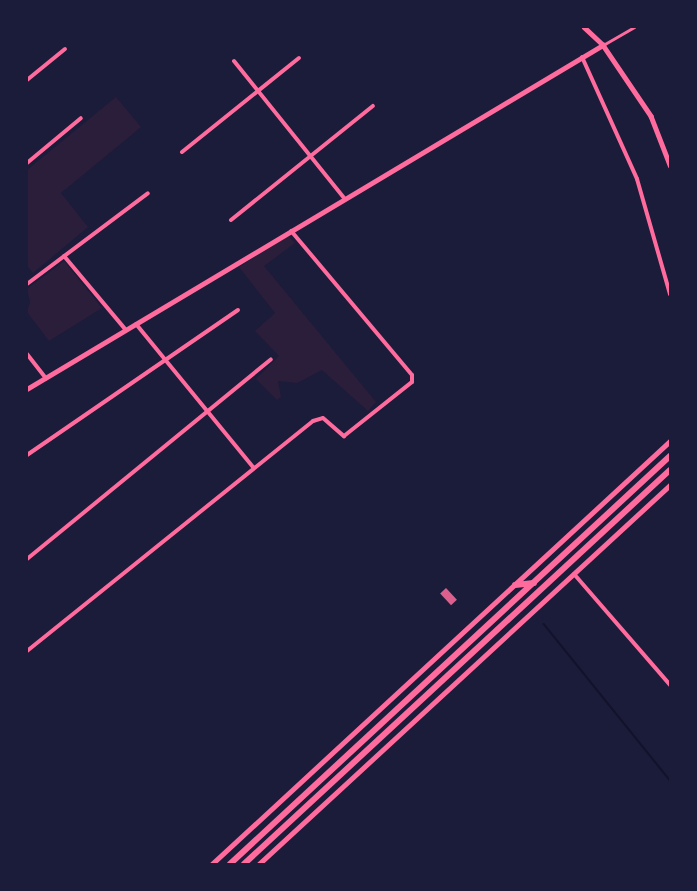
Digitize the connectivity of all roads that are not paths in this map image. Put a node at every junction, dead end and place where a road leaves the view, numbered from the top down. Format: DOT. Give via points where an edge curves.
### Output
graph roads {
  1 [pos="584,27"];
  2 [pos="634,27"];
  3 [pos="603,45"];
  4 [pos="65,49"];
  5 [pos="582,57"];
  6 [pos="299,58"];
  7 [pos="234,61"];
  8 [pos="27,81"];
  9 [pos="258,92"];
  10 [pos="373,106"];
  11 [pos="81,118"];
  12 [pos="182,152"];
  13 [pos="310,155"];
  14 [pos="27,163"];
  15 [pos="670,165"];
  16 [pos="148,193"];
  17 [pos="344,198"];
  18 [pos="231,220"];
  19 [pos="290,231"];
  20 [pos="64,256"];
  21 [pos="27,284"];
  22 [pos="670,294"];
  23 [pos="238,310"];
  24 [pos="135,322"];
  25 [pos="124,329"];
  26 [pos="27,354"];
  27 [pos="165,358"];
  28 [pos="271,359"];
  29 [pos="46,378"];
  30 [pos="27,389"];
  31 [pos="207,411"];
  32 [pos="670,441"];
  33 [pos="27,455"];
  34 [pos="670,456"];
  35 [pos="254,467"];
  36 [pos="670,470"];
  37 [pos="670,485"];
  38 [pos="628,509"];
  39 [pos="643,510"];
  40 [pos="27,559"];
  41 [pos="574,574"];
  42 [pos="534,583"];
  43 [pos="515,585"];
  44 [pos="27,651"];
  45 [pos="670,685"];
  46 [pos="212,864"];
  47 [pos="230,864"];
  48 [pos="244,864"];
  49 [pos="259,864"];
  1 -- 3 [label="street"];
  2 -- 3 [label="street"];
  3 -- 5 [label="street"];
  3 -- 15 [label="street" via="651,116"];
  4 -- 8 [label="street"];
  5 -- 17 [label="street"];
  5 -- 22 [label="street" via="637,179"];
  6 -- 9 [label="street"];
  7 -- 9 [label="street"];
  9 -- 12 [label="street"];
  9 -- 13 [label="street"];
  10 -- 13 [label="street"];
  11 -- 14 [label="street"];
  13 -- 17 [label="street"];
  13 -- 18 [label="street"];
  16 -- 20 [label="street"];
  17 -- 19 [label="street"];
  19 -- 24 [label="street"];
  19 -- 35 [label="street" via="413,380 344,436 319,418"];
  20 -- 21 [label="street"];
  20 -- 25 [label="street"];
  23 -- 27 [label="street"];
  24 -- 25 [label="street"];
  24 -- 27 [label="street"];
  25 -- 29 [label="street"];
  26 -- 29 [label="street"];
  27 -- 31 [label="street"];
  27 -- 33 [label="street"];
  28 -- 31 [label="street"];
  29 -- 30 [label="street"];
  31 -- 35 [label="street"];
  31 -- 40 [label="street"];
  32 -- 43 [label="street"];
  34 -- 42 [label="main road"];
  35 -- 44 [label="street"];
  36 -- 38 [label="main road"];
  37 -- 39 [label="street"];
  38 -- 39 [label="street"];
  38 -- 48 [label="main road"];
  39 -- 41 [label="street"];
  41 -- 45 [label="street"];
  41 -- 49 [label="street"];
  42 -- 43 [label="main road"];
  42 -- 47 [label="main road"];
  43 -- 46 [label="street"];
}
